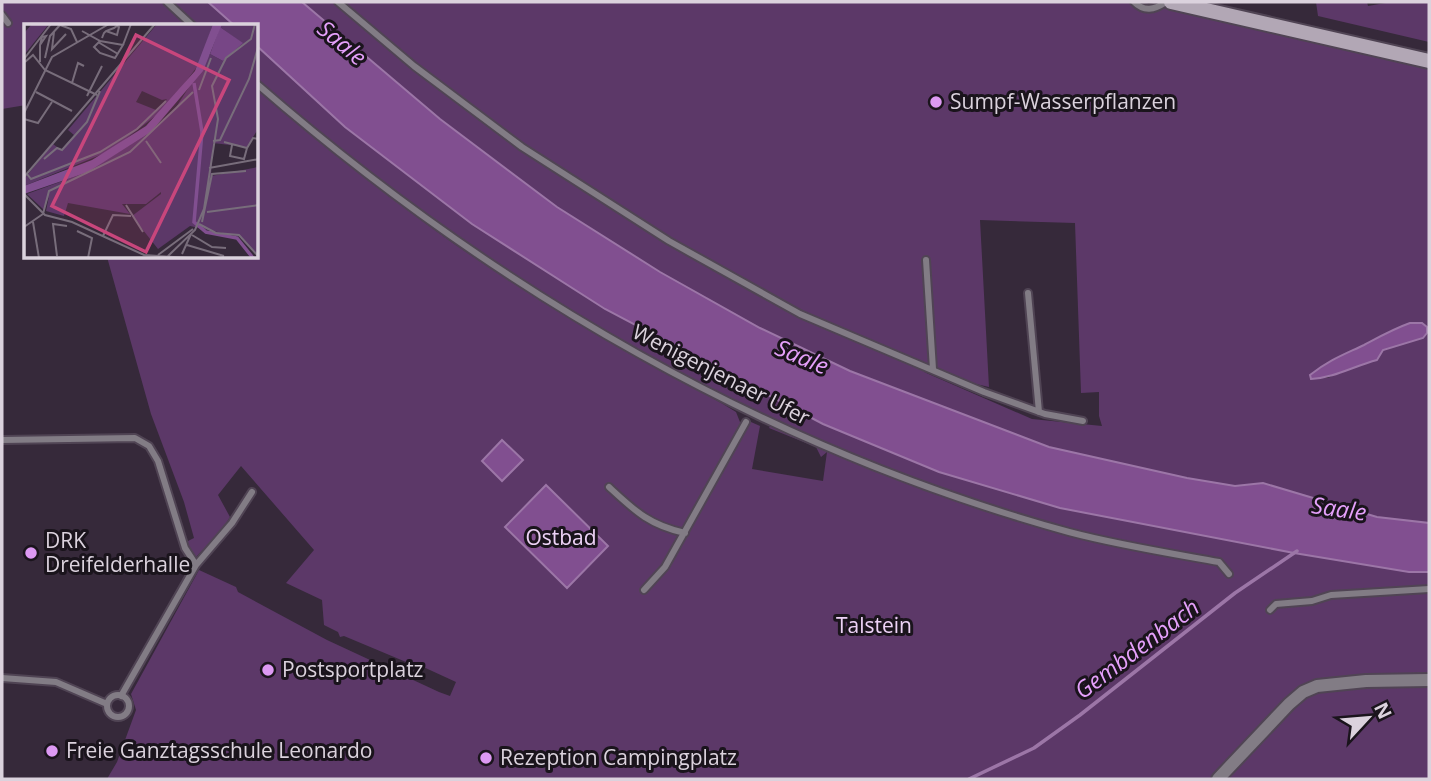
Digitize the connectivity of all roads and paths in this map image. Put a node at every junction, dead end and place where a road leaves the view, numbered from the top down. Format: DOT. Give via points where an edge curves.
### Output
graph roads {
  1 [pos="167,2"];
  2 [pos="338,2"];
  3 [pos="1134,2"];
  4 [pos="1168,2"];
  5 [pos="2,15"];
  6 [pos="8,23"];
  7 [pos="191,24"];
  8 [pos="1429,61"];
  9 [pos="259,86"];
  10 [pos="926,260"];
  11 [pos="1028,293"];
  12 [pos="933,369"];
  13 [pos="1039,412"];
  14 [pos="1083,421"];
  15 [pos="746,422"];
  16 [pos="2,440"];
  17 [pos="610,487"];
  18 [pos="252,492"];
  19 [pos="685,533"];
  20 [pos="196,565"];
  21 [pos="1229,574"];
  22 [pos="1429,589"];
  23 [pos="644,590"];
  24 [pos="1270,610"];
  25 [pos="2,678"];
  26 [pos="1429,680"];
  27 [pos="121,696"];
  28 [pos="107,704"];
  29 [pos="1218,779"];
  1 -- 7 [label="lane"];
  2 -- 12 [label="lane" via="522,147 669,241 800,314"];
  3 -- 4 [label="lane" via="1143,9"];
  4 -- 8 [label="street"];
  5 -- 6 [label="lane"];
  9 -- 21 [label="lane, Wenigenjenaer Ufer" via="368,176 491,265 571,316 725,402 827,447 1005,513 1093,537 1219,562"];
  10 -- 12 [label="lane"];
  11 -- 13 [label="lane"];
  12 -- 13 [label="lane"];
  13 -- 14 [label="lane"];
  15 -- 19 [label="lane"];
  16 -- 20 [label="lane" via="135,438 149,446 185,548"];
  17 -- 19 [label="lane" via="650,522"];
  18 -- 20 [label="lane"];
  19 -- 23 [label="lane" via="665,567"];
  20 -- 27 [label="lane"];
  22 -- 24 [label="lane" via="1331,595 1276,604"];
  25 -- 28 [label="lane" via="56,682"];
  26 -- 29 [label="street" via="1366,681 1317,686 1303,692"];
  27 -- 28 [label="lane"];
  27 -- 28 [label="lane" via="128,706 122,716 111,715"];
}
